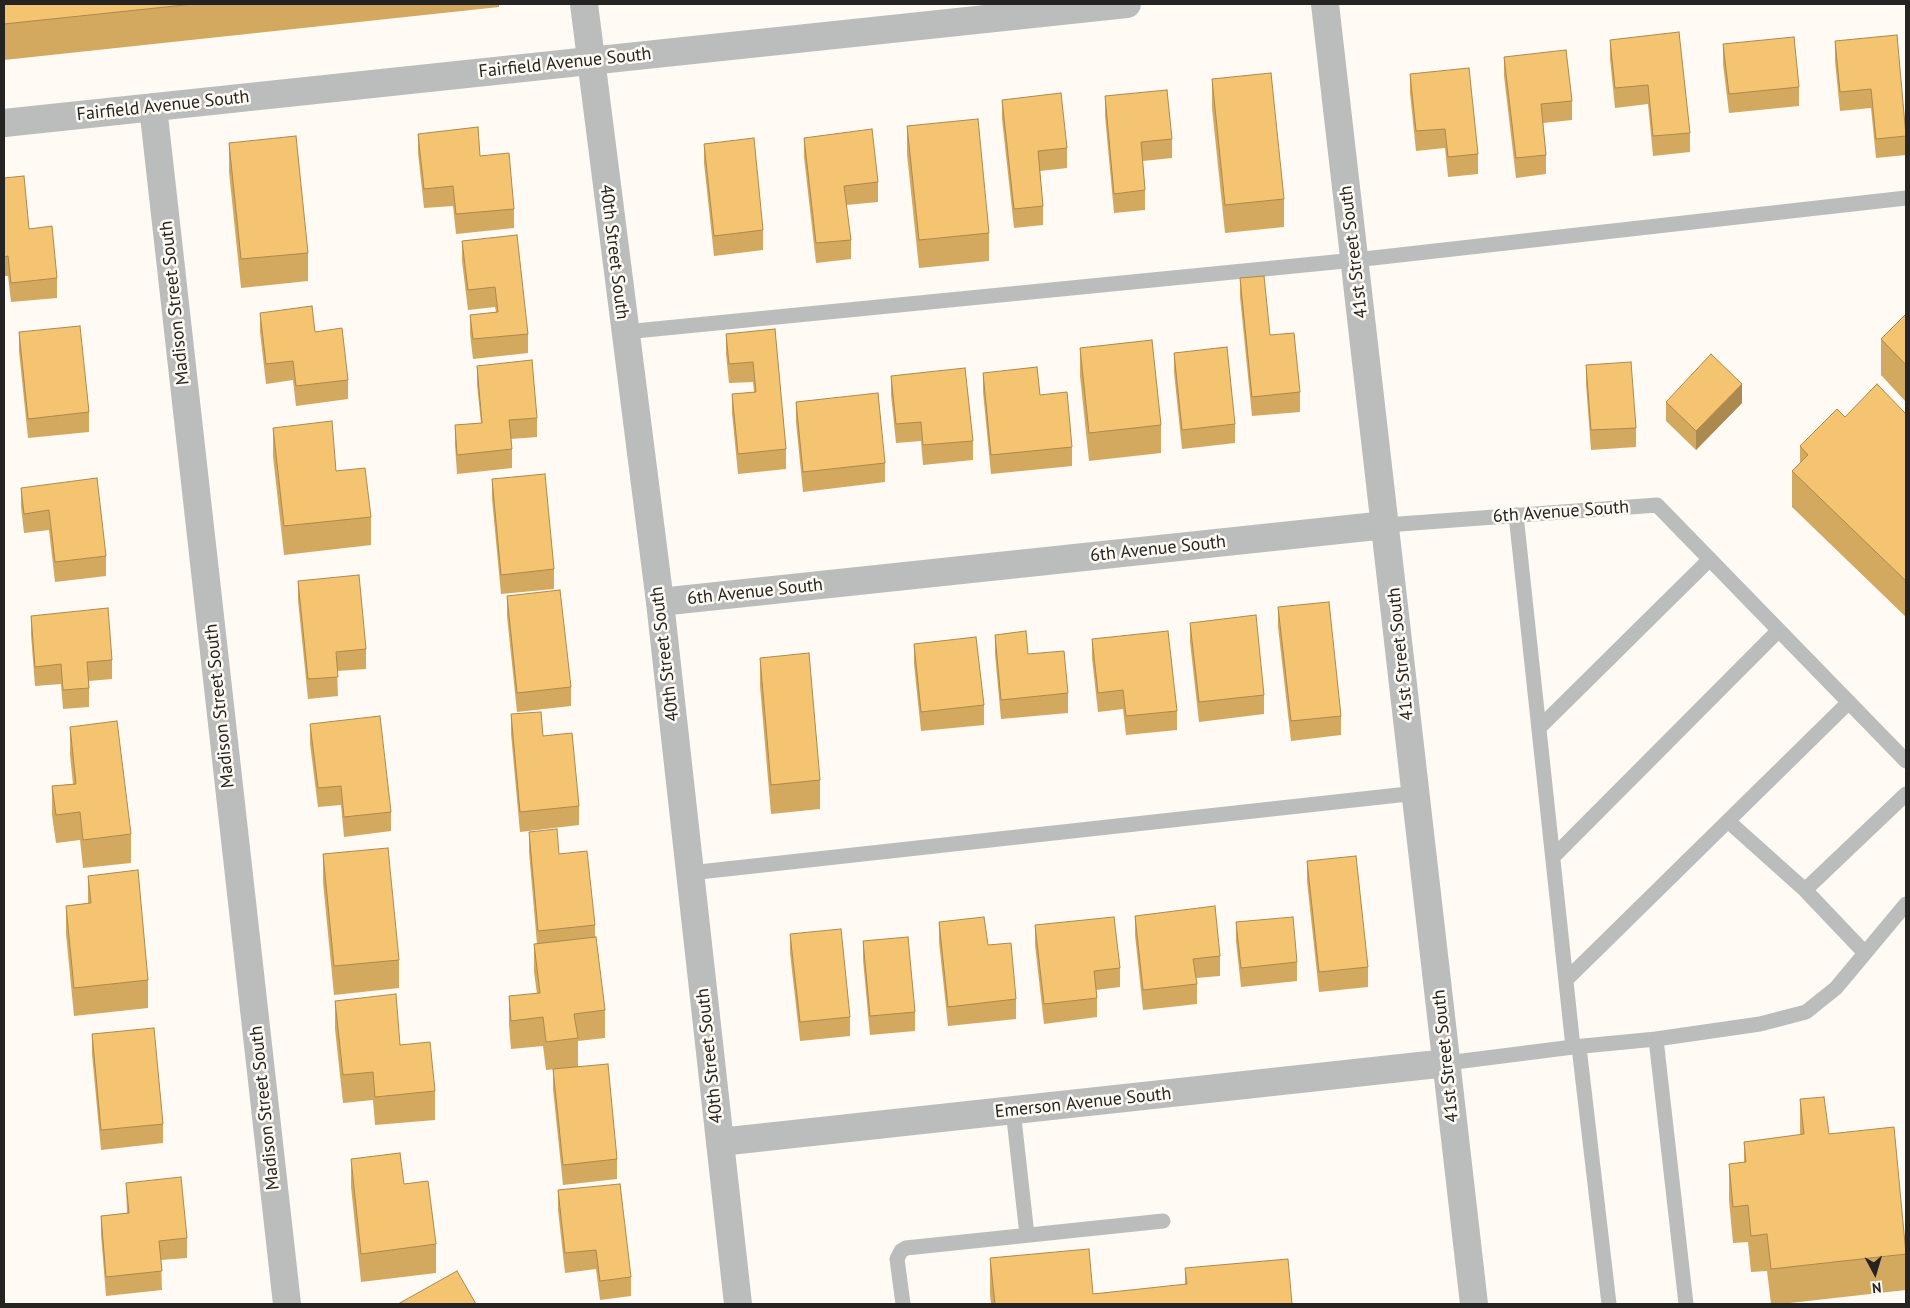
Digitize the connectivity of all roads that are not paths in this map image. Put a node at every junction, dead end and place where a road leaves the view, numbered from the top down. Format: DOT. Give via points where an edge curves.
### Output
graph roads {
  1 [pos="584,4"];
  2 [pos="1127,4"];
  3 [pos="1325,4"];
  4 [pos="590,61"];
  5 [pos="153,107"];
  6 [pos="4,123"];
  7 [pos="1906,198"];
  8 [pos="1355,260"];
  9 [pos="625,332"];
  10 [pos="1516,515"];
  11 [pos="1386,525"];
  12 [pos="1710,559"];
  13 [pos="660,602"];
  14 [pos="1779,630"];
  15 [pos="1849,702"];
  16 [pos="1538,728"];
  17 [pos="1906,761"];
  18 [pos="1417,793"];
  19 [pos="1906,794"];
  20 [pos="1728,820"];
  21 [pos="1553,857"];
  22 [pos="690,873"];
  23 [pos="1805,890"];
  24 [pos="1906,904"];
  25 [pos="1865,953"];
  26 [pos="1566,980"];
  27 [pos="1656,1039"];
  28 [pos="1576,1047"];
  29 [pos="1447,1063"];
  30 [pos="1013,1110"];
  31 [pos="720,1142"];
  32 [pos="1163,1221"];
  33 [pos="1027,1235"];
  34 [pos="287,1304"];
  35 [pos="738,1304"];
  36 [pos="903,1304"];
  37 [pos="1474,1304"];
  38 [pos="1609,1304"];
  39 [pos="1686,1304"];
  1 -- 4 [label="street, 40th Street South"];
  2 -- 4 [label="street, Fairfield Avenue South"];
  3 -- 8 [label="street, 41st Street South"];
  4 -- 5 [label="street, Fairfield Avenue South"];
  4 -- 9 [label="street, 40th Street South"];
  5 -- 6 [label="street, Fairfield Avenue South"];
  5 -- 34 [label="street, Madison Street South"];
  7 -- 8 [label="lane"];
  8 -- 9 [label="lane"];
  8 -- 11 [label="street, 41st Street South"];
  9 -- 13 [label="street, 40th Street South"];
  10 -- 11 [label="lane, 6th Avenue South"];
  10 -- 12 [label="lane, 6th Avenue South" via="1658,505"];
  10 -- 16 [label="lane"];
  11 -- 13 [label="street, 6th Avenue South"];
  11 -- 18 [label="street, 41st Street South"];
  12 -- 14 [label="lane"];
  12 -- 16 [label="lane"];
  13 -- 22 [label="street, 40th Street South"];
  14 -- 15 [label="lane"];
  14 -- 21 [label="lane"];
  15 -- 17 [label="lane"];
  15 -- 20 [label="lane"];
  16 -- 21 [label="lane"];
  18 -- 22 [label="lane"];
  18 -- 29 [label="street, 41st Street South"];
  19 -- 23 [label="lane"];
  20 -- 23 [label="lane"];
  20 -- 26 [label="lane"];
  21 -- 26 [label="lane"];
  22 -- 31 [label="street, 40th Street South"];
  23 -- 25 [label="lane"];
  24 -- 25 [label="lane"];
  25 -- 27 [label="lane" via="1836,988 1806,1012 1760,1024"];
  26 -- 28 [label="lane"];
  27 -- 28 [label="lane"];
  27 -- 39 [label="lane"];
  28 -- 29 [label="lane"];
  28 -- 38 [label="lane"];
  29 -- 30 [label="street, Emerson Avenue South"];
  29 -- 37 [label="street, 41st Street South"];
  30 -- 31 [label="street, Emerson Avenue South"];
  30 -- 33 [label="lane"];
  31 -- 35 [label="street, 40th Street South"];
  32 -- 33 [label="lane"];
  33 -- 36 [label="lane" via="906,1248 897,1259"];
}
